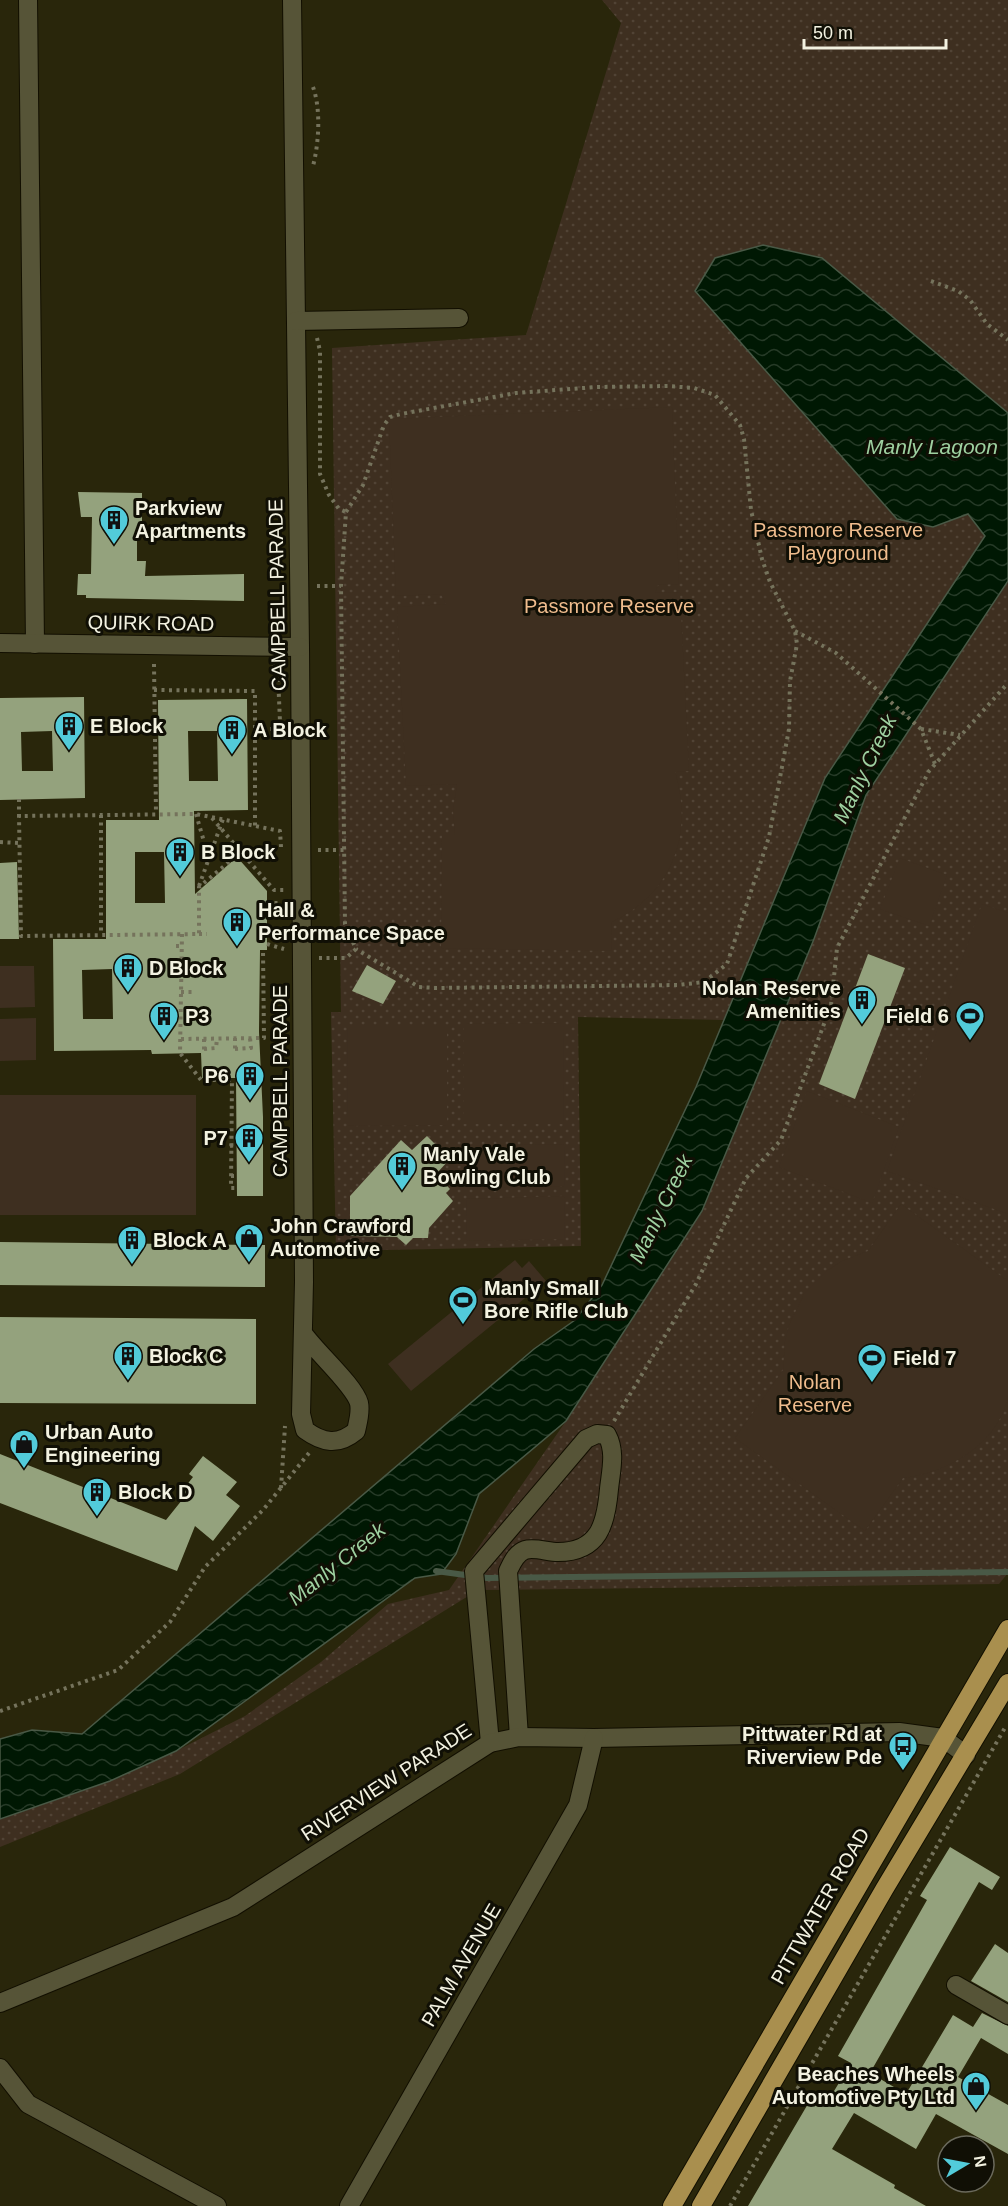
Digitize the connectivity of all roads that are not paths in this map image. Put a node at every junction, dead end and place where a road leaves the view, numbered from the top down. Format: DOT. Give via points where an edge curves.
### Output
graph roads {
  1 [pos="28,0"];
  2 [pos="292,0"];
  3 [pos="459,318"];
  4 [pos="305,320"];
  5 [pos="0,643"];
  6 [pos="35,644"];
  7 [pos="300,647"];
  8 [pos="303,1333"];
  9 [pos="1008,1629"];
  10 [pos="1008,1683"];
  11 [pos="519,1737"];
  12 [pos="594,1738"];
  13 [pos="943,1738"];
  14 [pos="490,1743"];
  15 [pos="966,1755"];
  16 [pos="956,1985"];
  17 [pos="0,2004"];
  18 [pos="1008,2015"];
  19 [pos="0,2068"];
  20 [pos="217,2206"];
  21 [pos="349,2206"];
  22 [pos="672,2206"];
  23 [pos="701,2206"];
  1 -- 6 [label="street"];
  2 -- 4 [label="street, CAMPBELL PARADE"];
  3 -- 4 [label="street"];
  4 -- 7 [label="street, CAMPBELL PARADE"];
  5 -- 6 [label="street, QUIRK ROAD"];
  6 -- 7 [label="street, QUIRK ROAD"];
  7 -- 8 [label="street, CAMPBELL PARADE"];
  8 -- 8 [label="street, CAMPBELL PARADE" via="359,1402 356,1431 338,1442 319,1440 305,1430"];
  9 -- 13 [label="main road, PITTWATER ROAD"];
  10 -- 15 [label="main road"];
  11 -- 12 [label="street, RIVERVIEW PARADE"];
  11 -- 14 [label="street, RIVERVIEW PARADE"];
  11 -- 14 [label="street" via="508,1578 516,1557 526,1549 575,1551 590,1544 602,1528 613,1446 607,1435 597,1434 586,1440 475,1578"];
  12 -- 13 [label="street, RIVERVIEW PARADE" via="899,1732"];
  12 -- 21 [label="street, PALM AVENUE" via="578,1805"];
  13 -- 15 [label="street, RIVERVIEW PARADE"];
  13 -- 22 [label="main road, PITTWATER ROAD"];
  14 -- 17 [label="street, RIVERVIEW PARADE" via="233,1907"];
  15 -- 23 [label="main road"];
  16 -- 18 [label="street"];
  19 -- 20 [label="street" via="28,2104"];
}
